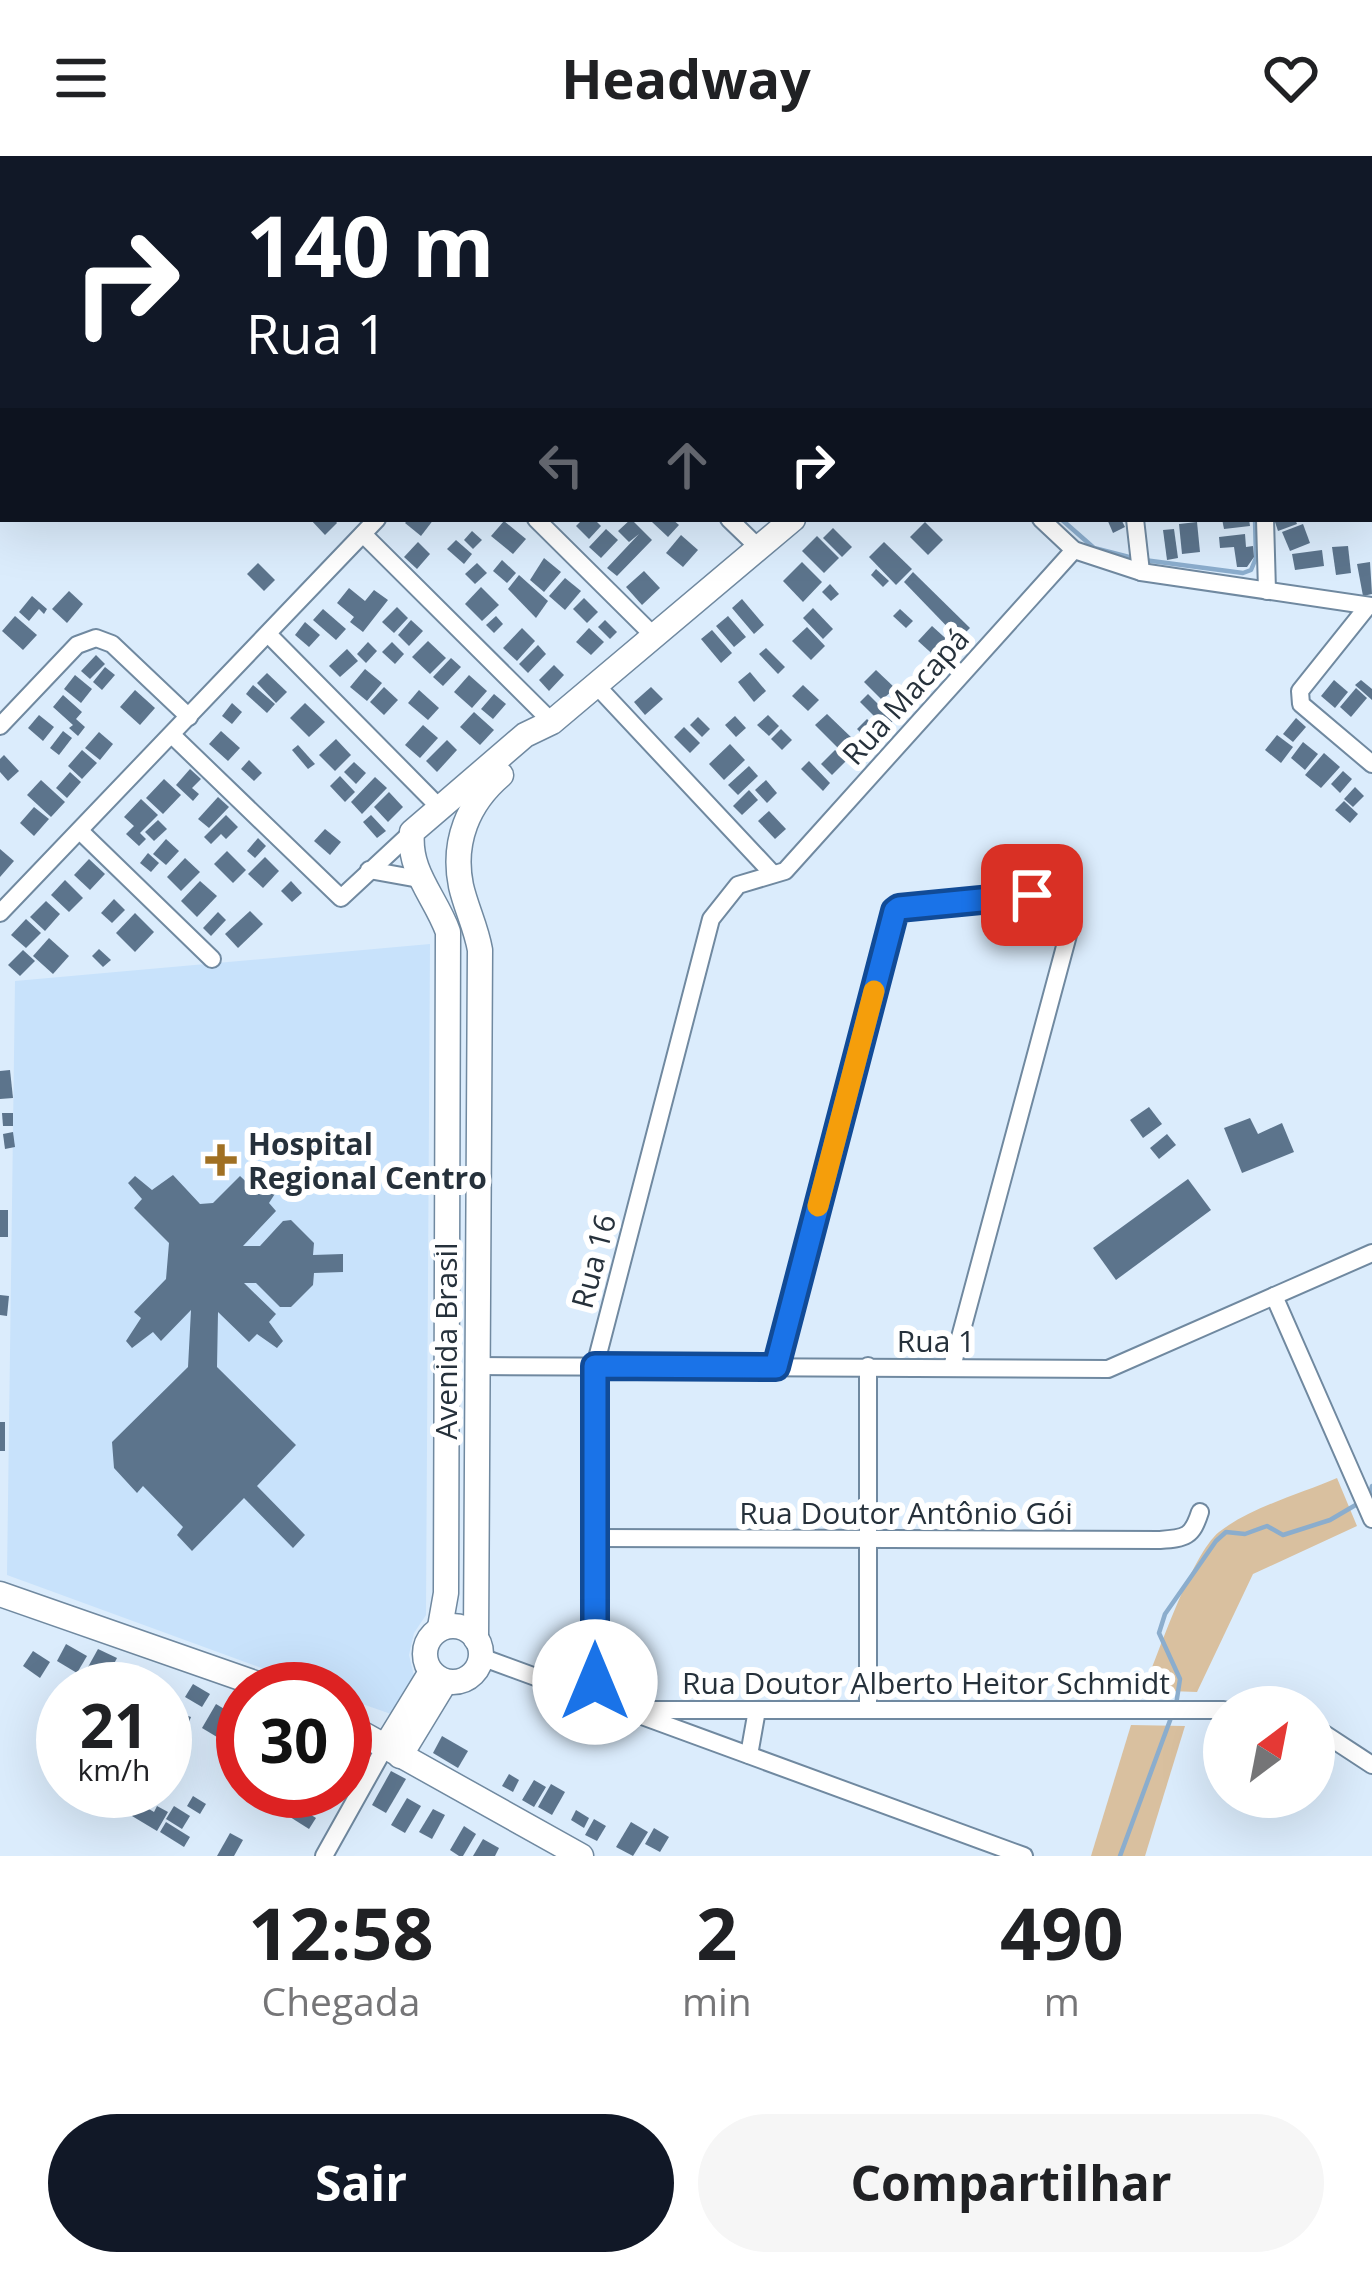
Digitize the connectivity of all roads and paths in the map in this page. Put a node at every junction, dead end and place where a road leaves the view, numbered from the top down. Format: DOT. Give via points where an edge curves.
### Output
graph roads {
  1 [pos="374,522"];
  2 [pos="539,522"];
  3 [pos="732,522"];
  4 [pos="789,522"];
  5 [pos="1044,522"];
  6 [pos="1135,522"];
  7 [pos="1265,522"];
  8 [pos="362,534"];
  9 [pos="759,548"];
  10 [pos="1074,550"];
  11 [pos="1142,572"];
  12 [pos="1267,591"];
  13 [pos="1370,606"];
  14 [pos="268,634"];
  15 [pos="654,636"];
  16 [pos="596,685"];
  17 [pos="188,717"];
  18 [pos="552,722"];
  19 [pos="0,726"];
  20 [pos="172,735"];
  21 [pos="1372,764"];
  22 [pos="440,808"];
  23 [pos="80,831"];
  24 [pos="412,832"];
  25 [pos="461,849"];
  26 [pos="369,869"];
  27 [pos="773,874"];
  28 [pos="419,878"];
  29 [pos="0,913"];
  30 [pos="711,919"];
  31 [pos="212,958"];
  32 [pos="1372,1253"];
  33 [pos="447,1270"];
  34 [pos="476,1271"];
  35 [pos="1274,1296"];
  36 [pos="475,1366"];
  37 [pos="595,1366"];
  38 [pos="868,1366"];
  39 [pos="776,1367"];
  40 [pos="952,1367"];
  41 [pos="1200,1512"];
  42 [pos="1372,1519"];
  43 [pos="595,1538"];
  44 [pos="868,1539"];
  45 [pos="0,1594"];
  46 [pos="440,1627"];
  47 [pos="478,1648"];
  48 [pos="216,1669"];
  49 [pos="438,1677"];
  50 [pos="590,1696"];
  51 [pos="757,1709"];
  52 [pos="868,1709"];
  53 [pos="628,1710"];
  54 [pos="1203,1710"];
  55 [pos="372,1739"];
  56 [pos="1335,1741"];
  57 [pos="393,1751"];
  58 [pos="749,1755"];
  59 [pos="1372,1765"];
  60 [pos="324,1856"];
  61 [pos="581,1856"];
  62 [pos="1024,1856"];
  1 -- 8 [label="street"];
  2 -- 15 [label="street"];
  3 -- 9 [label="street"];
  4 -- 9 [label="street"];
  5 -- 10 [label="street"];
  6 -- 11 [label="street"];
  7 -- 12 [label="street"];
  8 -- 14 [label="street"];
  8 -- 18 [label="street"];
  9 -- 15 [label="street"];
  10 -- 11 [label="street"];
  10 -- 27 [label="street, Rua Macapá" via="785,871"];
  11 -- 12 [label="street"];
  12 -- 13 [label="street"];
  13 -- 21 [label="street" via="1300,691 1301,704"];
  14 -- 17 [label="street"];
  14 -- 22 [label="street"];
  15 -- 16 [label="street"];
  16 -- 18 [label="street"];
  16 -- 27 [label="street"];
  17 -- 19 [label="street" via="96,638 77,645"];
  17 -- 20 [label="street"];
  18 -- 22 [label="street" via="525,735"];
  18 -- 25 [label="street" via="482,792"];
  20 -- 23 [label="street"];
  20 -- 26 [label="street" via="341,898"];
  22 -- 24 [label="street"];
  22 -- 25 [label="street"];
  23 -- 29 [label="street"];
  23 -- 31 [label="street"];
  24 -- 26 [label="street"];
  24 -- 28 [label="street, Avenida Brasil"];
  25 -- 28 [label="street" via="442,877"];
  25 -- 34 [label="street, Avenida Brasil" via="460,880 479,950"];
  26 -- 28 [label="street"];
  27 -- 30 [label="street, Rua Macapá" via="738,885"];
  28 -- 33 [label="street, Avenida Brasil" via="448,932"];
  30 -- 37 [label="street, Rua 16"];
  32 -- 35 [label="street, Rua 1"];
  33 -- 34 [label="street"];
  33 -- 46 [label="street, Avenida Brasil"];
  34 -- 36 [label="street, Avenida Brasil"];
  35 -- 40 [label="street, Rua 1" via="1108,1369"];
  35 -- 42 [label="street"];
  36 -- 37 [label="street, Rua 1"];
  36 -- 47 [label="street, Avenida Brasil"];
  37 -- 39 [label="street, Rua 1"];
  37 -- 43 [label="street, Rua 16"];
  38 -- 39 [label="street, Rua 1"];
  38 -- 40 [label="street, Rua 1"];
  38 -- 44 [label="street"];
  39 -- 40 [label="street" via="895,911 1059,893 1072,901 1071,924"];
  41 -- 44 [label="street, Rua Doutor Antônio Gói" via="1187,1538"];
  43 -- 44 [label="street, Rua Doutor Antônio Gói"];
  43 -- 50 [label="street, Rua 16"];
  44 -- 52 [label="street"];
  45 -- 48 [label="street"];
  46 -- 47 [label="street" via="454,1626"];
  46 -- 49 [label="street, Avenida Brasil" via="425,1660"];
  47 -- 49 [label="street, Avenida Brasil" via="474,1673 459,1682"];
  47 -- 50 [label="street"];
  49 -- 57 [label="street, Avenida Brasil"];
  50 -- 53 [label="street"];
  51 -- 52 [label="street, Rua Doutor Alberto Heitor Schmidt"];
  51 -- 53 [label="street, Rua Doutor Alberto Heitor Schmidt"];
  51 -- 58 [label="street"];
  52 -- 54 [label="street, Rua Doutor Alberto Heitor Schmidt"];
  53 -- 58 [label="street"];
  55 -- 57 [label="street"];
  56 -- 59 [label="street"];
  57 -- 60 [label="street"];
  57 -- 61 [label="street"];
  58 -- 62 [label="street"];
}
